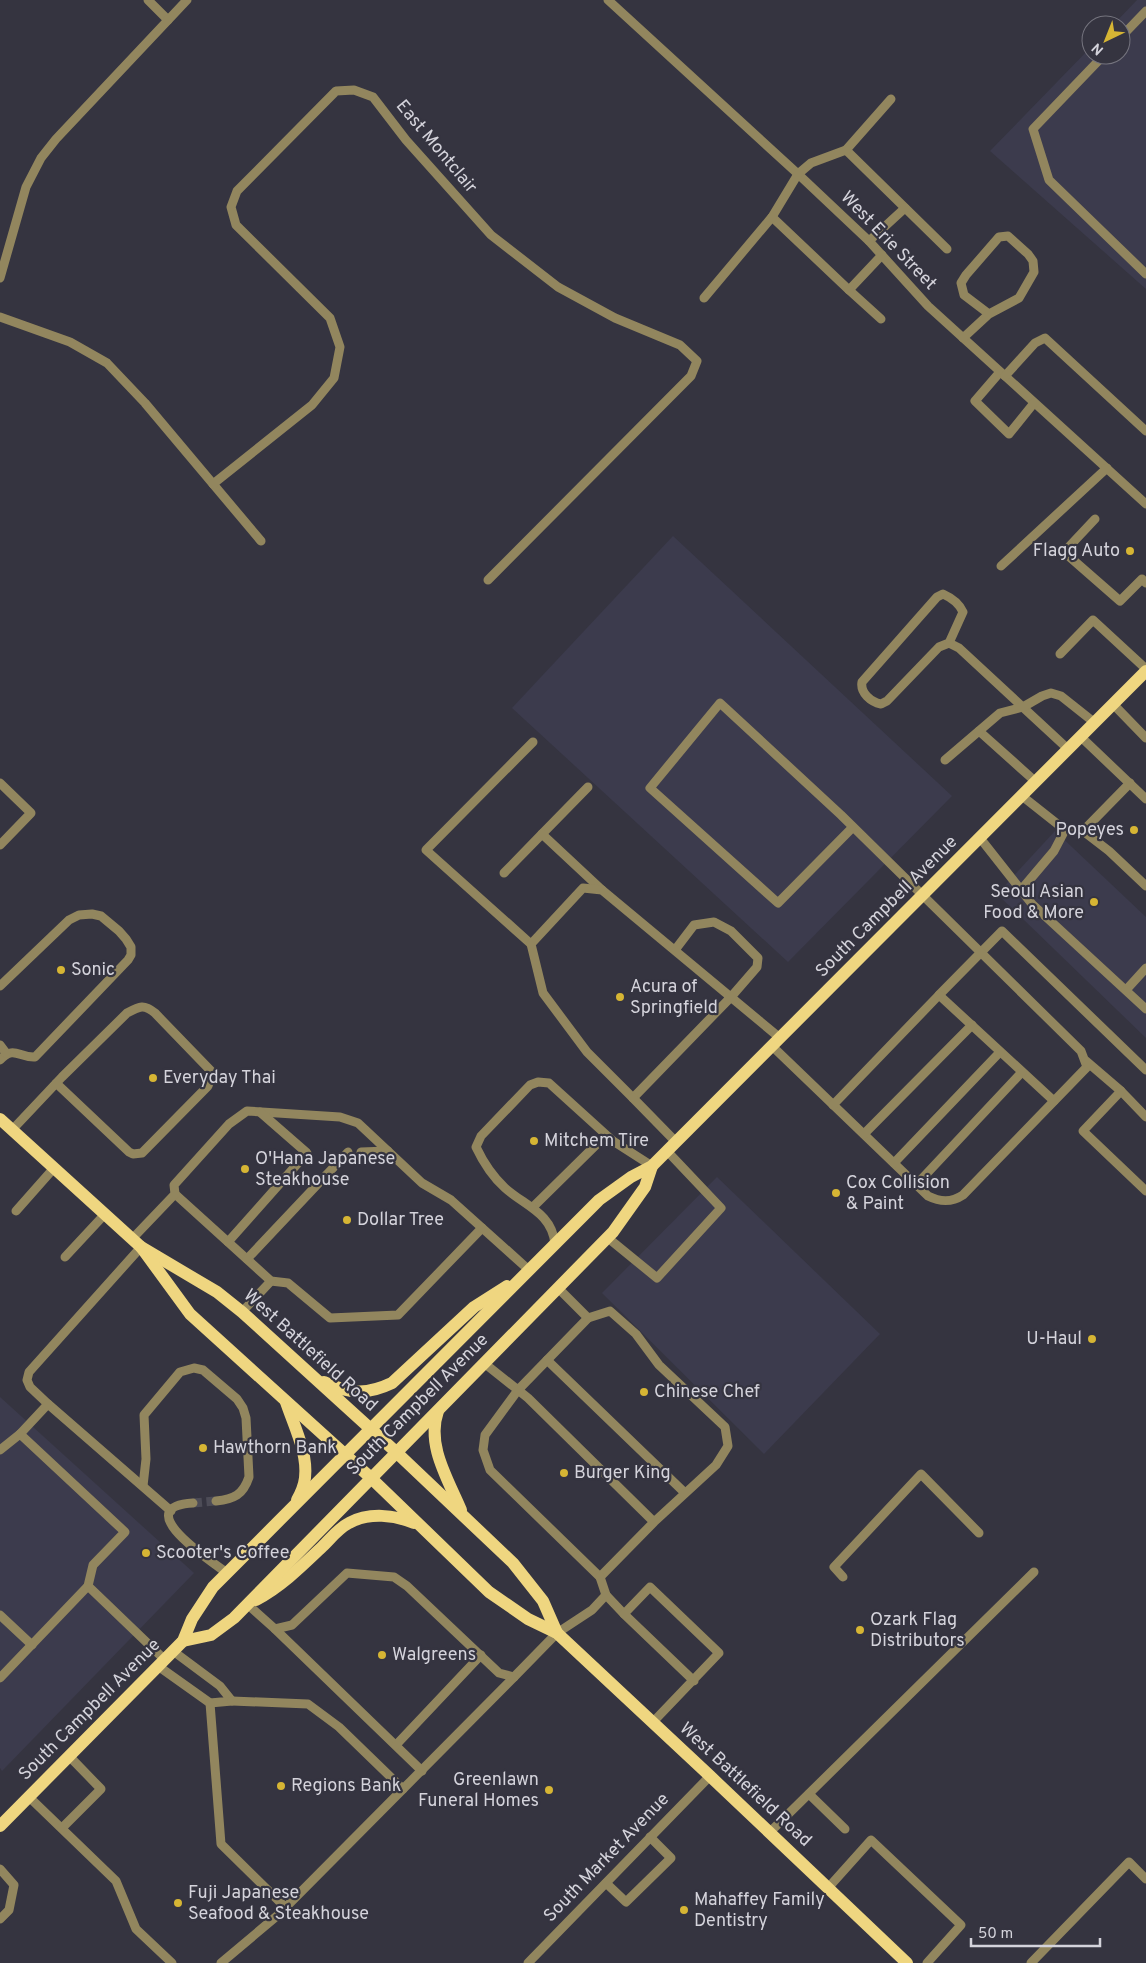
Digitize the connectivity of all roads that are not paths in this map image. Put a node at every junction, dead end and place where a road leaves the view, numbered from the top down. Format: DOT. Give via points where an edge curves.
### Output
graph roads {
  1 [pos="148,0"];
  2 [pos="187,0"];
  3 [pos="608,0"];
  4 [pos="1146,11"];
  5 [pos="168,20"];
  6 [pos="1131,27"];
  7 [pos="1094,65"];
  8 [pos="891,99"];
  9 [pos="846,150"];
  10 [pos="798,174"];
  11 [pos="905,208"];
  12 [pos="772,217"];
  13 [pos="869,241"];
  14 [pos="947,249"];
  15 [pos="882,255"];
  16 [pos="1146,274"];
  17 [pos="0,278"];
  18 [pos="849,290"];
  19 [pos="704,298"];
  20 [pos="989,314"];
  21 [pos="0,317"];
  22 [pos="881,320"];
  23 [pos="963,338"];
  24 [pos="1003,374"];
  25 [pos="1034,403"];
  26 [pos="1146,431"];
  27 [pos="1107,468"];
  28 [pos="213,484"];
  29 [pos="1146,504"];
  30 [pos="1095,519"];
  31 [pos="261,541"];
  32 [pos="1001,566"];
  33 [pos="488,580"];
  34 [pos="1146,583"];
  35 [pos="949,643"];
  36 [pos="1060,654"];
  37 [pos="1146,670"];
  38 [pos="1113,704"];
  39 [pos="1023,707"];
  40 [pos="1095,722"];
  41 [pos="979,731"];
  42 [pos="1080,737"];
  43 [pos="1146,738"];
  44 [pos="533,742"];
  45 [pos="1068,749"];
  46 [pos="945,760"];
  47 [pos="1036,782"];
  48 [pos="1130,783"];
  49 [pos="0,784"];
  50 [pos="588,787"];
  51 [pos="1022,796"];
  52 [pos="1146,798"];
  53 [pos="853,827"];
  54 [pos="1065,830"];
  55 [pos="1083,831"];
  56 [pos="542,834"];
  57 [pos="980,838"];
  58 [pos="0,844"];
  59 [pos="504,873"];
  60 [pos="1146,886"];
  61 [pos="602,890"];
  62 [pos="1021,890"];
  63 [pos="922,896"];
  64 [pos="531,944"];
  65 [pos="675,950"];
  66 [pos="981,954"];
  67 [pos="1146,968"];
  68 [pos="0,986"];
  69 [pos="1126,990"];
  70 [pos="940,995"];
  71 [pos="731,997"];
  72 [pos="1146,1009"];
  73 [pos="972,1025"];
  74 [pos="776,1042"];
  75 [pos="0,1044"];
  76 [pos="1000,1052"];
  77 [pos="3,1057"];
  78 [pos="1086,1061"];
  79 [pos="1146,1070"];
  80 [pos="1022,1072"];
  81 [pos="56,1083"];
  82 [pos="1121,1091"];
  83 [pos="633,1098"];
  84 [pos="1054,1101"];
  85 [pos="833,1105"];
  86 [pos="260,1112"];
  87 [pos="1146,1117"];
  88 [pos="0,1120"];
  89 [pos="12,1130"];
  90 [pos="864,1134"];
  91 [pos="613,1141"];
  92 [pos="672,1147"];
  93 [pos="388,1150"];
  94 [pos="348,1152"];
  95 [pos="361,1152"];
  96 [pos="894,1163"];
  97 [pos="652,1166"];
  98 [pos="54,1168"];
  99 [pos="916,1185"];
  100 [pos="1146,1191"];
  101 [pos="175,1194"];
  102 [pos="533,1207"];
  103 [pos="16,1211"];
  104 [pos="105,1214"];
  105 [pos="482,1228"];
  106 [pos="608,1238"];
  107 [pos="228,1242"];
  108 [pos="136,1243"];
  109 [pos="555,1244"];
  110 [pos="65,1257"];
  111 [pos="248,1260"];
  112 [pos="526,1274"];
  113 [pos="271,1281"];
  114 [pos="558,1288"];
  115 [pos="242,1312"];
  116 [pos="588,1318"];
  117 [pos="547,1360"];
  118 [pos="484,1363"];
  119 [pos="311,1375"];
  120 [pos="518,1390"];
  121 [pos="285,1400"];
  122 [pos="48,1404"];
  123 [pos="439,1409"];
  124 [pos="371,1428"];
  125 [pos="20,1434"];
  126 [pos="0,1448"];
  127 [pos="396,1452"];
  128 [pos="346,1455"];
  129 [pos="371,1478"];
  130 [pos="143,1486"];
  131 [pos="685,1493"];
  132 [pos="216,1501"];
  133 [pos="193,1503"];
  134 [pos="295,1505"];
  135 [pos="171,1510"];
  136 [pos="464,1517"];
  137 [pos="654,1522"];
  138 [pos="420,1526"];
  139 [pos="979,1534"];
  140 [pos="1034,1572"];
  141 [pos="227,1573"];
  142 [pos="843,1576"];
  143 [pos="600,1577"];
  144 [pos="88,1586"];
  145 [pos="606,1595"];
  146 [pos="248,1604"];
  147 [pos="624,1614"];
  148 [pos="0,1615"];
  149 [pos="275,1629"];
  150 [pos="558,1633"];
  151 [pos="183,1641"];
  152 [pos="32,1645"];
  153 [pos="481,1656"];
  154 [pos="166,1659"];
  155 [pos="514,1677"];
  156 [pos="0,1678"];
  157 [pos="694,1680"];
  158 [pos="232,1701"];
  159 [pos="210,1703"];
  160 [pos="653,1722"];
  161 [pos="396,1745"];
  162 [pos="70,1756"];
  163 [pos="422,1770"];
  164 [pos="710,1776"];
  165 [pos="403,1789"];
  166 [pos="809,1794"];
  167 [pos="29,1796"];
  168 [pos="0,1826"];
  169 [pos="62,1828"];
  170 [pos="845,1829"];
  171 [pos="770,1832"];
  172 [pos="650,1837"];
  173 [pos="0,1870"];
  174 [pos="1146,1879"];
  175 [pos="606,1883"];
  176 [pos="828,1888"];
  177 [pos="286,1908"];
  178 [pos="0,1919"];
  179 [pos="167,1961"];
  180 [pos="221,1963"];
  181 [pos="528,1963"];
  182 [pos="906,1963"];
  183 [pos="927,1963"];
  184 [pos="1031,1963"];
  1 -- 5 [label="street"];
  2 -- 5 [label="street"];
  3 -- 10 [label="street, West Erie Street"];
  4 -- 6 [label="street"];
  5 -- 17 [label="street" via="41,158 26,187"];
  7 -- 16 [label="street" via="1033,129 1049,180"];
  8 -- 9 [label="street"];
  9 -- 10 [label="street" via="811,163"];
  9 -- 11 [label="street"];
  10 -- 12 [label="street"];
  10 -- 13 [label="street, West Erie Street"];
  11 -- 13 [label="street"];
  11 -- 14 [label="street"];
  12 -- 18 [label="street"];
  12 -- 19 [label="street"];
  13 -- 15 [label="street, West Erie Street"];
  15 -- 18 [label="street"];
  15 -- 23 [label="street, West Erie Street" via="928,306"];
  18 -- 22 [label="street"];
  20 -- 20 [label="street" via="1019,298 1034,272 1033,261 1028,254 1008,236 999,238 961,283 964,295"];
  20 -- 23 [label="street"];
  21 -- 28 [label="street" via="70,342 107,363"];
  23 -- 24 [label="street, West Erie Street"];
  24 -- 25 [label="street, West Erie Street"];
  24 -- 25 [label="street" via="975,401 1009,434"];
  24 -- 26 [label="street" via="1035,343 1045,338"];
  25 -- 27 [label="street, West Erie Street"];
  27 -- 29 [label="street, West Erie Street"];
  27 -- 32 [label="street"];
  28 -- 31 [label="street"];
  28 -- 33 [label="street, East Montclair" via="312,405 334,378 340,347 330,318 236,225 231,207 237,191 336,91 354,90 373,97 406,140 491,235 558,287 615,318 680,345 697,361 691,376"];
  30 -- 34 [label="street" via="1064,552 1120,602 1142,579"];
  35 -- 35 [label="street" via="939,647 886,701 875,703 864,694 862,682 943,594 960,605 963,612"];
  35 -- 39 [label="street" via="959,648"];
  36 -- 37 [label="street" via="1094,620"];
  37 -- 38 [label="main road, South Campbell Avenue"];
  38 -- 40 [label="main road, South Campbell Avenue"];
  38 -- 43 [label="street"];
  39 -- 40 [label="street" via="1051,693"];
  39 -- 41 [label="street" via="1000,713"];
  39 -- 45 [label="street"];
  40 -- 42 [label="main road, South Campbell Avenue"];
  41 -- 46 [label="street"];
  41 -- 47 [label="street"];
  42 -- 45 [label="main road, South Campbell Avenue"];
  42 -- 48 [label="street"];
  44 -- 64 [label="street" via="426,850"];
  45 -- 47 [label="main road, South Campbell Avenue"];
  47 -- 51 [label="main road, South Campbell Avenue"];
  48 -- 52 [label="street"];
  48 -- 55 [label="street"];
  49 -- 58 [label="street" via="31,813"];
  50 -- 56 [label="street"];
  51 -- 54 [label="street"];
  51 -- 57 [label="main road, South Campbell Avenue"];
  53 -- 53 [label="street" via="720,703 650,788 778,903"];
  53 -- 63 [label="street"];
  54 -- 55 [label="street"];
  54 -- 62 [label="street" via="1054,851"];
  55 -- 60 [label="street"];
  56 -- 59 [label="street"];
  56 -- 61 [label="street"];
  57 -- 62 [label="street"];
  57 -- 63 [label="main road, South Campbell Avenue"];
  61 -- 64 [label="street" via="583,888"];
  61 -- 65 [label="street"];
  62 -- 69 [label="street" via="1032,904"];
  63 -- 66 [label="street"];
  63 -- 74 [label="main road, South Campbell Avenue"];
  64 -- 83 [label="street" via="543,993 587,1052"];
  65 -- 71 [label="street"];
  65 -- 71 [label="street" via="694,926 714,922 731,931 758,958 757,967"];
  66 -- 70 [label="street"];
  66 -- 78 [label="street" via="1080,1051"];
  66 -- 79 [label="street" via="1002,931"];
  67 -- 69 [label="street"];
  68 -- 77 [label="street" via="73,917 101,916 131,947 128,960 35,1057 13,1052"];
  69 -- 72 [label="street"];
  70 -- 73 [label="street"];
  70 -- 85 [label="street"];
  71 -- 74 [label="street"];
  71 -- 83 [label="street"];
  73 -- 76 [label="street"];
  73 -- 90 [label="street"];
  74 -- 85 [label="street"];
  74 -- 92 [label="main road, South Campbell Avenue"];
  75 -- 77 [label="street"];
  76 -- 80 [label="street"];
  76 -- 96 [label="street"];
  78 -- 82 [label="street"];
  78 -- 84 [label="street" via="1087,1067"];
  80 -- 84 [label="street"];
  80 -- 99 [label="street"];
  81 -- 81 [label="street" via="140,1005 155,1013 211,1071 208,1086 138,1154 129,1152"];
  81 -- 89 [label="street"];
  82 -- 87 [label="street"];
  82 -- 100 [label="street" via="1082,1131"];
  83 -- 92 [label="street"];
  84 -- 99 [label="street" via="963,1196 955,1200 935,1200"];
  85 -- 90 [label="street"];
  86 -- 93 [label="street" via="340,1117 358,1123"];
  86 -- 101 [label="street" via="248,1110 229,1124 174,1185"];
  86 -- 107 [label="street" via="307,1153"];
  88 -- 89 [label="main road, West Battlefield Road"];
  89 -- 98 [label="main road, West Battlefield Road"];
  90 -- 96 [label="street"];
  91 -- 97 [label="street"];
  91 -- 102 [label="street" via="600,1141"];
  91 -- 102 [label="street" via="549,1082 530,1085 481,1136 476,1148 492,1176"];
  92 -- 97 [label="main road, South Campbell Avenue"];
  92 -- 106 [label="street" via="722,1208 657,1278"];
  93 -- 95 [label="street"];
  93 -- 105 [label="street" via="422,1183 451,1200"];
  94 -- 111 [label="street"];
  96 -- 99 [label="street"];
  97 -- 106 [label="main road, South Campbell Avenue" via="645,1187"];
  97 -- 109 [label="main road, South Campbell Avenue" via="599,1200"];
  98 -- 103 [label="street"];
  98 -- 104 [label="main road, West Battlefield Road"];
  101 -- 107 [label="street"];
  101 -- 108 [label="street"];
  102 -- 109 [label="street" via="552,1228"];
  104 -- 108 [label="main road, West Battlefield Road"];
  104 -- 110 [label="street"];
  105 -- 112 [label="street"];
  105 -- 113 [label="street" via="398,1315 330,1318 288,1282"];
  106 -- 114 [label="main road, South Campbell Avenue"];
  107 -- 111 [label="street"];
  108 -- 115 [label="main road, West Battlefield Road" via="217,1292"];
  108 -- 121 [label="main road, West Battlefield Road" via="190,1314"];
  108 -- 122 [label="street" via="29,1372 27,1380 30,1387"];
  109 -- 112 [label="main road, South Campbell Avenue"];
  111 -- 113 [label="street"];
  112 -- 119 [label="main road" via="474,1307 403,1375 383,1387 348,1392"];
  112 -- 124 [label="main road, South Campbell Avenue"];
  113 -- 115 [label="street"];
  114 -- 116 [label="street"];
  114 -- 118 [label="main road, South Campbell Avenue"];
  115 -- 119 [label="main road, West Battlefield Road"];
  116 -- 117 [label="street"];
  116 -- 131 [label="street" via="610,1311 636,1334 659,1365 725,1427 728,1446 716,1465"];
  117 -- 120 [label="street"];
  117 -- 131 [label="street"];
  118 -- 120 [label="street"];
  118 -- 123 [label="main road, South Campbell Avenue"];
  119 -- 124 [label="main road, West Battlefield Road"];
  120 -- 137 [label="street"];
  120 -- 143 [label="street" via="485,1435 482,1450 490,1470"];
  121 -- 128 [label="main road, West Battlefield Road"];
  121 -- 134 [label="main road" via="300,1442 305,1468 303,1488"];
  122 -- 125 [label="street"];
  122 -- 130 [label="street"];
  123 -- 127 [label="main road, South Campbell Avenue"];
  123 -- 136 [label="main road" via="434,1428 438,1458"];
  124 -- 127 [label="main road, West Battlefield Road"];
  124 -- 128 [label="main road, South Campbell Avenue"];
  125 -- 126 [label="street"];
  125 -- 144 [label="street" via="125,1532 93,1565"];
  127 -- 129 [label="main road, South Campbell Avenue"];
  127 -- 136 [label="main road, West Battlefield Road"];
  128 -- 129 [label="main road, West Battlefield Road"];
  128 -- 134 [label="main road, South Campbell Avenue"];
  129 -- 138 [label="main road, West Battlefield Road"];
  129 -- 146 [label="main road, South Campbell Avenue"];
  130 -- 132 [label="street" via="146,1459 144,1415 180,1372 194,1368 203,1370 238,1399 246,1418 249,1476 246,1485 231,1499"];
  130 -- 135 [label="street"];
  131 -- 137 [label="street"];
  133 -- 135 [label="street"];
  134 -- 141 [label="main road, South Campbell Avenue"];
  135 -- 141 [label="street" via="168,1516 173,1529"];
  136 -- 150 [label="main road, West Battlefield Road" via="513,1563 543,1601"];
  137 -- 143 [label="street"];
  138 -- 146 [label="main road" via="388,1516 367,1517 349,1523 273,1591"];
  138 -- 150 [label="main road, West Battlefield Road" via="490,1592 528,1619"];
  139 -- 142 [label="street" via="921,1474 834,1567"];
  140 -- 166 [label="street"];
  141 -- 151 [label="main road, South Campbell Avenue" via="213,1587 192,1619"];
  143 -- 145 [label="street"];
  144 -- 152 [label="street"];
  144 -- 154 [label="street"];
  145 -- 147 [label="street"];
  145 -- 150 [label="street" via="592,1610"];
  146 -- 149 [label="street"];
  146 -- 151 [label="main road, South Campbell Avenue" via="211,1635"];
  147 -- 157 [label="street"];
  147 -- 157 [label="street" via="650,1587 664,1600 719,1653"];
  148 -- 152 [label="street"];
  149 -- 153 [label="street" via="292,1625 347,1573 394,1577"];
  149 -- 161 [label="street"];
  150 -- 155 [label="street"];
  150 -- 160 [label="main road, West Battlefield Road"];
  151 -- 154 [label="main road, South Campbell Avenue"];
  152 -- 156 [label="street"];
  153 -- 155 [label="street" via="499,1673"];
  153 -- 161 [label="street"];
  154 -- 158 [label="street" via="220,1686"];
  154 -- 159 [label="street"];
  154 -- 162 [label="main road, South Campbell Avenue"];
  155 -- 163 [label="street"];
  157 -- 160 [label="street"];
  158 -- 159 [label="street"];
  158 -- 165 [label="street" via="308,1704 339,1727"];
  159 -- 177 [label="street" via="221,1844"];
  160 -- 164 [label="main road, West Battlefield Road"];
  161 -- 163 [label="street"];
  162 -- 167 [label="main road, South Campbell Avenue"];
  162 -- 169 [label="street" via="101,1789"];
  163 -- 165 [label="street"];
  164 -- 171 [label="main road, West Battlefield Road"];
  164 -- 172 [label="street, South Market Avenue"];
  165 -- 177 [label="street"];
  166 -- 170 [label="street"];
  166 -- 171 [label="street"];
  167 -- 168 [label="main road, South Campbell Avenue"];
  167 -- 169 [label="street"];
  169 -- 179 [label="street" via="116,1881 136,1929"];
  171 -- 176 [label="main road, West Battlefield Road"];
  172 -- 175 [label="street, South Market Avenue"];
  172 -- 175 [label="street" via="671,1858 626,1902"];
  173 -- 178 [label="street" via="14,1885 9,1910"];
  174 -- 184 [label="street" via="1128,1862"];
  175 -- 181 [label="street, South Market Avenue"];
  176 -- 182 [label="main road, West Battlefield Road"];
  176 -- 183 [label="street" via="871,1840 962,1925"];
  177 -- 180 [label="street"];
}
